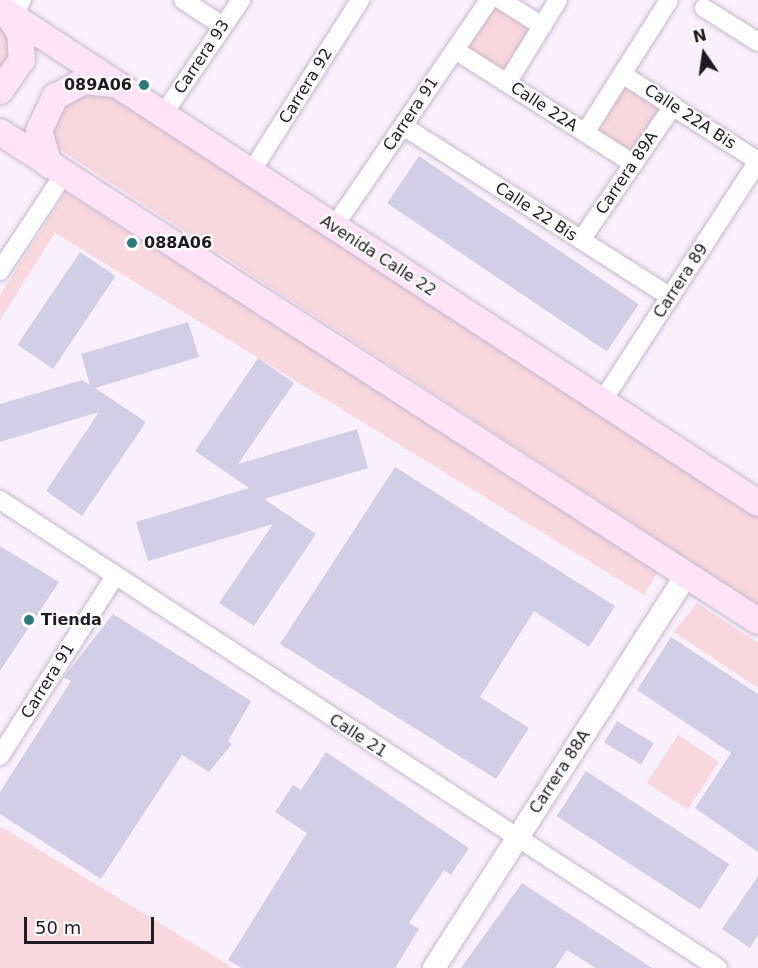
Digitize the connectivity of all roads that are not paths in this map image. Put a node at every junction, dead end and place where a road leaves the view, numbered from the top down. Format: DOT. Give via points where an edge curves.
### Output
graph roads {
  1 [pos="183,0"];
  2 [pos="241,0"];
  3 [pos="360,0"];
  4 [pos="489,0"];
  5 [pos="501,0"];
  6 [pos="558,0"];
  7 [pos="669,0"];
  8 [pos="704,8"];
  9 [pos="9,9"];
  10 [pos="223,26"];
  11 [pos="542,26"];
  12 [pos="758,42"];
  13 [pos="455,50"];
  14 [pos="622,74"];
  15 [pos="507,83"];
  16 [pos="116,85"];
  17 [pos="0,91"];
  18 [pos="673,106"];
  19 [pos="164,113"];
  20 [pos="403,126"];
  21 [pos="0,132"];
  22 [pos="585,133"];
  23 [pos="758,161"];
  24 [pos="634,164"];
  25 [pos="56,170"];
  26 [pos="251,172"];
  27 [pos="333,228"];
  28 [pos="581,240"];
  29 [pos="0,271"];
  30 [pos="670,297"];
  31 [pos="603,400"];
  32 [pos="0,500"];
  33 [pos="758,502"];
  34 [pos="686,575"];
  35 [pos="115,576"];
  36 [pos="758,621"];
  37 [pos="0,756"];
  38 [pos="516,840"];
  39 [pos="434,968"];
  40 [pos="718,968"];
  1 -- 10 [label="street"];
  2 -- 10 [label="street, Carrera 93"];
  3 -- 26 [label="street, Carrera 92"];
  4 -- 13 [label="street, Carrera 91"];
  5 -- 11 [label="street"];
  6 -- 11 [label="street"];
  7 -- 14 [label="street"];
  8 -- 12 [label="street"];
  9 -- 16 [label="main road, Avenida Calle 22"];
  9 -- 17 [label="main road" via="23,46 17,74"];
  10 -- 19 [label="street, Carrera 93"];
  11 -- 15 [label="street"];
  13 -- 15 [label="street, Calle 22A"];
  13 -- 20 [label="street, Carrera 91"];
  14 -- 18 [label="street, Calle 22A Bis"];
  14 -- 22 [label="street"];
  15 -- 22 [label="street, Calle 22A"];
  16 -- 19 [label="main road, Avenida Calle 22"];
  16 -- 25 [label="main road" via="84,81 55,97 39,131"];
  18 -- 23 [label="street, Calle 22A Bis"];
  18 -- 24 [label="street, Carrera 89A"];
  19 -- 26 [label="main road, Avenida Calle 22"];
  20 -- 27 [label="street, Carrera 91"];
  20 -- 28 [label="street, Calle 22 Bis"];
  21 -- 25 [label="main road"];
  22 -- 24 [label="street, Calle 22A"];
  23 -- 30 [label="street, Carrera 89"];
  24 -- 28 [label="street, Carrera 89A"];
  25 -- 29 [label="street"];
  25 -- 34 [label="main road"];
  26 -- 27 [label="main road, Avenida Calle 22"];
  27 -- 31 [label="main road, Avenida Calle 22"];
  28 -- 30 [label="street, Calle 22 Bis"];
  30 -- 31 [label="street, Carrera 89"];
  31 -- 33 [label="main road, Avenida Calle 22"];
  32 -- 35 [label="street, Calle 21"];
  34 -- 36 [label="main road"];
  34 -- 38 [label="street, Carrera 88A"];
  35 -- 37 [label="street, Carrera 91"];
  35 -- 38 [label="street, Calle 21"];
  38 -- 39 [label="street, Carrera 88A"];
  38 -- 40 [label="street, Calle 21"];
}
